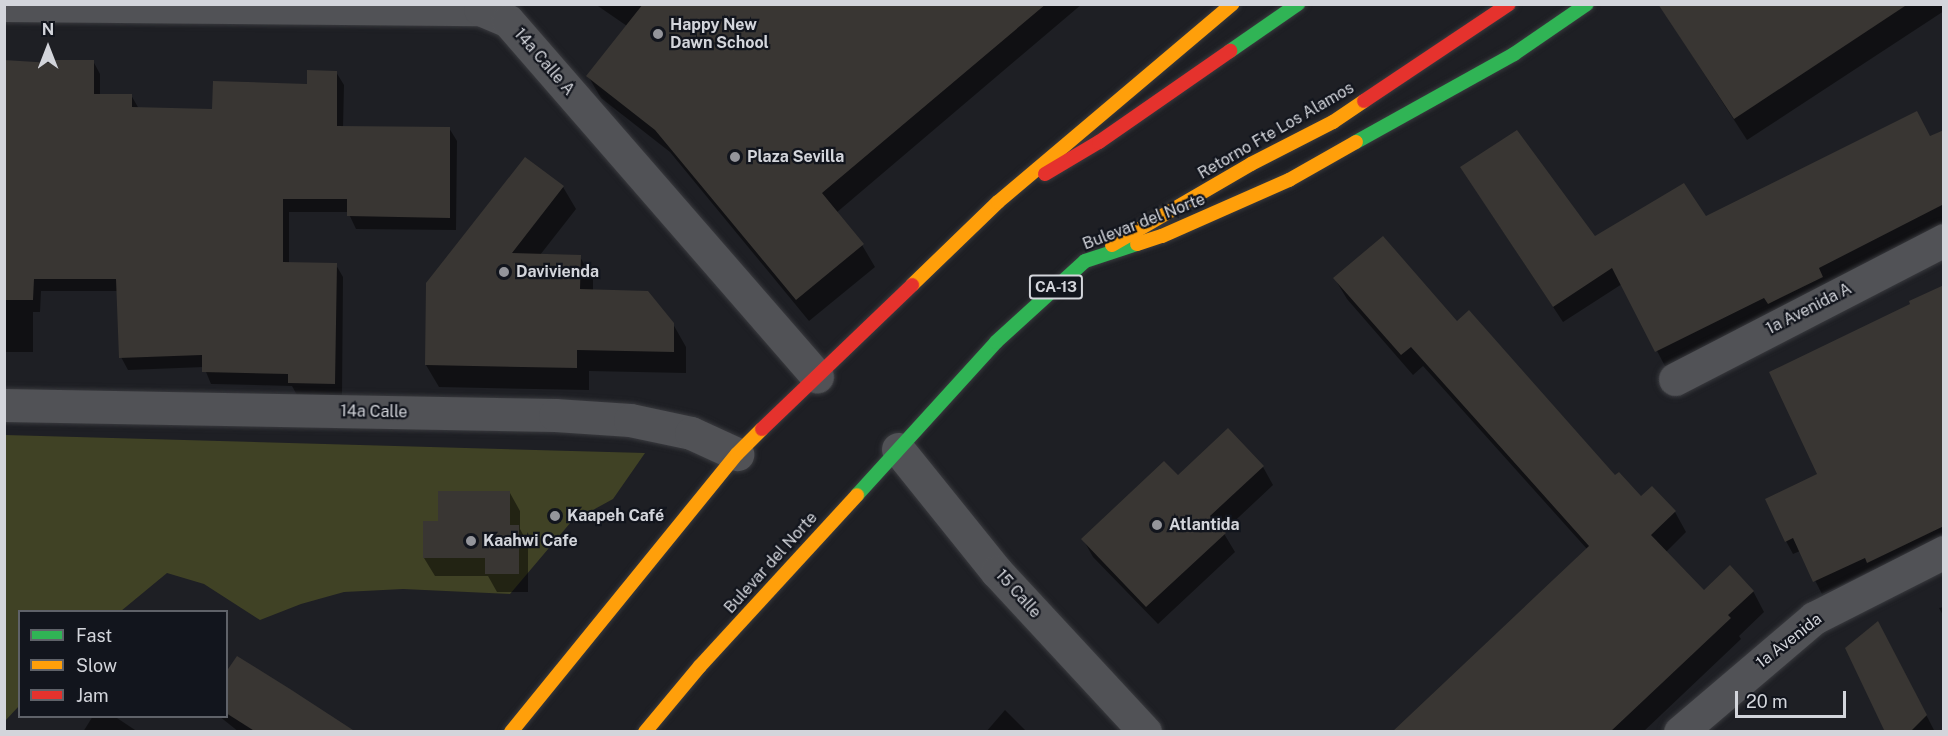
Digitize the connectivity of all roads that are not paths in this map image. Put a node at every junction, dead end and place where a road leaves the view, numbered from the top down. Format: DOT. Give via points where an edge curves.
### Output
graph roads {
  1 [pos="1232,4"];
  2 [pos="1298,4"];
  3 [pos="1509,4"];
  4 [pos="1587,4"];
  5 [pos="24,6"];
  6 [pos="998,202"];
  7 [pos="1944,240"];
  8 [pos="1084,261"];
  9 [pos="817,377"];
  10 [pos="1675,379"];
  11 [pos="4,405"];
  12 [pos="897,449"];
  13 [pos="737,454"];
  14 [pos="1944,552"];
  15 [pos="511,732"];
  16 [pos="645,732"];
  17 [pos="1145,732"];
  18 [pos="1680,732"];
  1 -- 6 [label="main road"];
  2 -- 6 [label="main road" via="1099,141"];
  3 -- 8 [label="main road, Retorno Fte Los Alamos" via="1333,122 1251,164"];
  4 -- 8 [label="main road, Bulevar del Norte / CA-13" via="1514,54 1289,180 1162,236"];
  5 -- 9 [label="street, 14a Calle A" via="480,9 508,21"];
  6 -- 9 [label="main road"];
  7 -- 10 [label="street, 1a Avenida A"];
  8 -- 12 [label="main road, Bulevar del Norte / CA-13" via="996,342"];
  9 -- 13 [label="main road"];
  11 -- 13 [label="street, 14a Calle" via="630,420 691,433"];
  12 -- 16 [label="main road, Bulevar del Norte / CA-13"];
  12 -- 17 [label="street, 15 Calle" via="997,572"];
  13 -- 15 [label="main road"];
  14 -- 18 [label="street, 1a Avenida" via="1814,618"];
}
